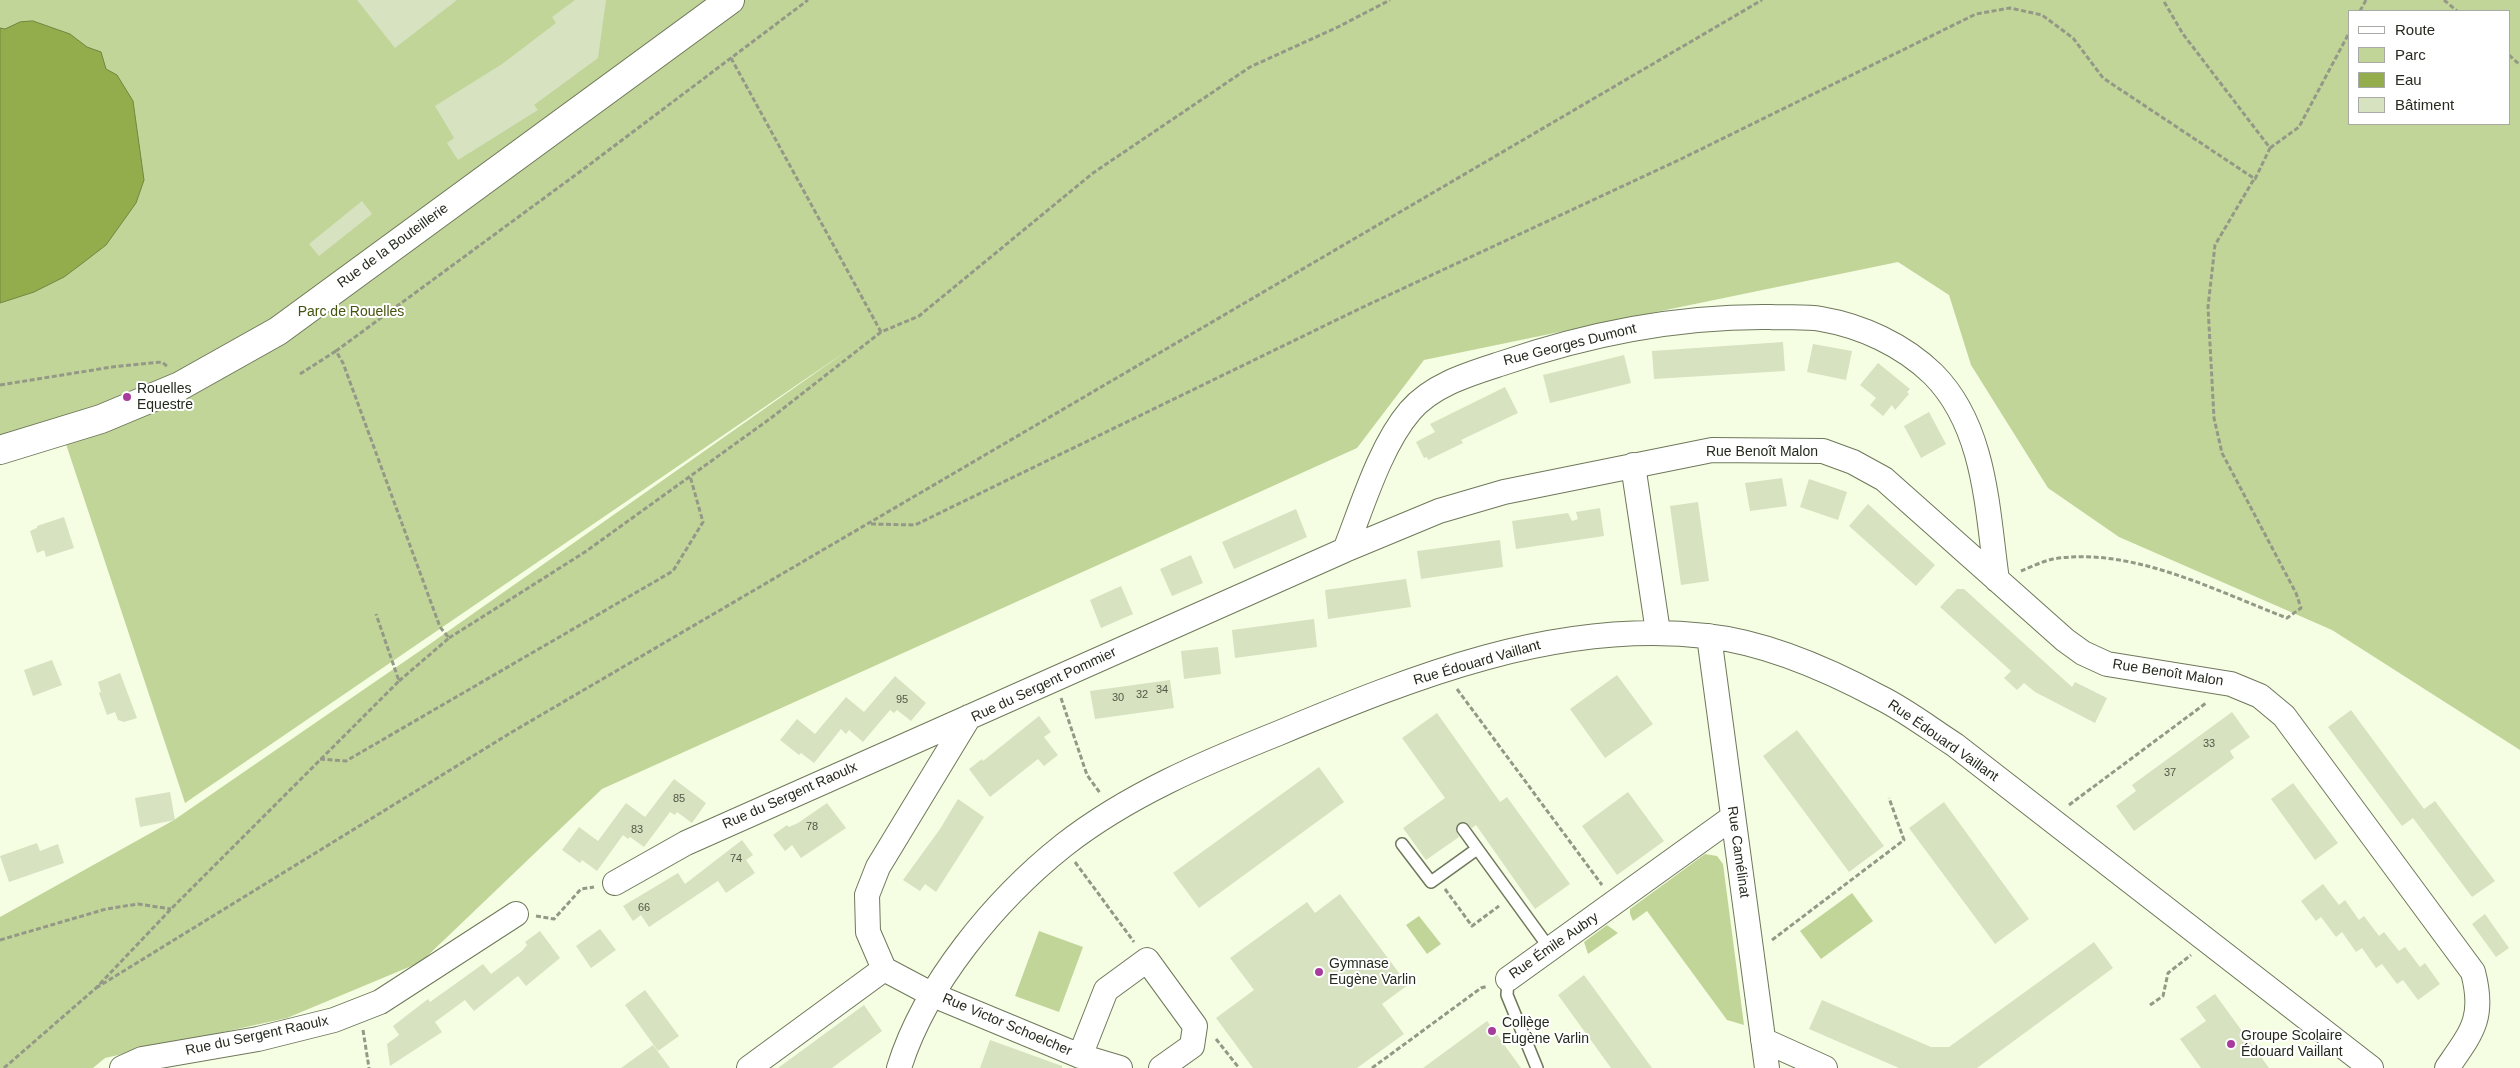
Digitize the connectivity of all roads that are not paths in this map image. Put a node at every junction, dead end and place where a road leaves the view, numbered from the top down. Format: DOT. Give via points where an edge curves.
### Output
graph roads {
  1 [pos="730,0"];
  2 [pos="0,450"];
  3 [pos="1633,464"];
  4 [pos="1345,550"];
  5 [pos="1997,580"];
  6 [pos="1658,632"];
  7 [pos="1709,636"];
  8 [pos="968,717"];
  9 [pos="1733,817"];
  10 [pos="1463,829"];
  11 [pos="1402,844"];
  12 [pos="1477,849"];
  13 [pos="615,883"];
  14 [pos="516,914"];
  15 [pos="1550,949"];
  16 [pos="884,969"];
  17 [pos="1508,979"];
  18 [pos="933,995"];
  19 [pos="1763,1040"];
  20 [pos="1080,1056"];
  21 [pos="122,1068"];
  22 [pos="749,1068"];
  23 [pos="899,1068"];
  24 [pos="1120,1068"];
  25 [pos="1161,1068"];
  26 [pos="1537,1068"];
  27 [pos="1767,1068"];
  28 [pos="1825,1068"];
  29 [pos="2371,1068"];
  30 [pos="2447,1068"];
  1 -- 2 [label="street, Rue de la Bouteillerie" via="278,331 180,386 102,419"];
  3 -- 4 [label="street, Rue Benoît Malon" via="1504,492 1439,511"];
  3 -- 5 [label="street, Rue Benoît Malon" via="1712,450 1822,451 1853,462 1884,479"];
  3 -- 6 [label="street"];
  4 -- 5 [label="street, Rue Georges Dumont" via="1391,438 1411,410 1440,387 1529,354 1610,332 1671,322 1738,317 1819,318 1858,327 1898,347 1933,374 1956,404 1972,437 1983,482"];
  4 -- 8 [label="street, Rue du Sergent Pommier"];
  5 -- 30 [label="street, Rue Benoît Malon" via="2065,640 2107,664 2220,681 2260,696 2284,716 2473,972 2478,992 2473,1030"];
  6 -- 7 [label="street, Rue Édouard Vaillant"];
  6 -- 18 [label="street, Rue Édouard Vaillant" via="1592,635 1521,648 1444,670 1343,706 1223,756 1112,811 1063,846 1007,898 955,961"];
  7 -- 9 [label="street, Rue Camélinat"];
  7 -- 29 [label="street, Rue Édouard Vaillant" via="1790,657 1882,698 1954,745"];
  8 -- 13 [label="street, Rue du Sergent Raoulx" via="686,843"];
  8 -- 16 [label="street, Rue du Sergent Pommier" via="878,867 867,895 868,932"];
  9 -- 15 [label="street, Rue Émile Aubry"];
  9 -- 19 [label="street, Rue Camélinat"];
  10 -- 12 [label="lane"];
  11 -- 12 [label="lane" via="1430,882"];
  12 -- 15 [label="lane"];
  14 -- 21 [label="street, Rue du Sergent Raoulx" via="380,1002 360,1010 334,1020 258,1039 142,1059"];
  15 -- 17 [label="street, Rue Émile Aubry"];
  16 -- 18 [label="street"];
  16 -- 22 [label="street"];
  17 -- 26 [label="lane" via="1507,995"];
  18 -- 20 [label="street, Rue Victor Schoelcher"];
  18 -- 23 [label="street, Rue Édouard Vaillant"];
  19 -- 27 [label="street, Rue Camélinat"];
  19 -- 28 [label="street"];
  20 -- 24 [label="street, Rue Victor Schoelcher"];
  20 -- 25 [label="street, Rue Victor Schoelcher" via="1106,990 1147,960 1195,1026 1192,1046"];
}
